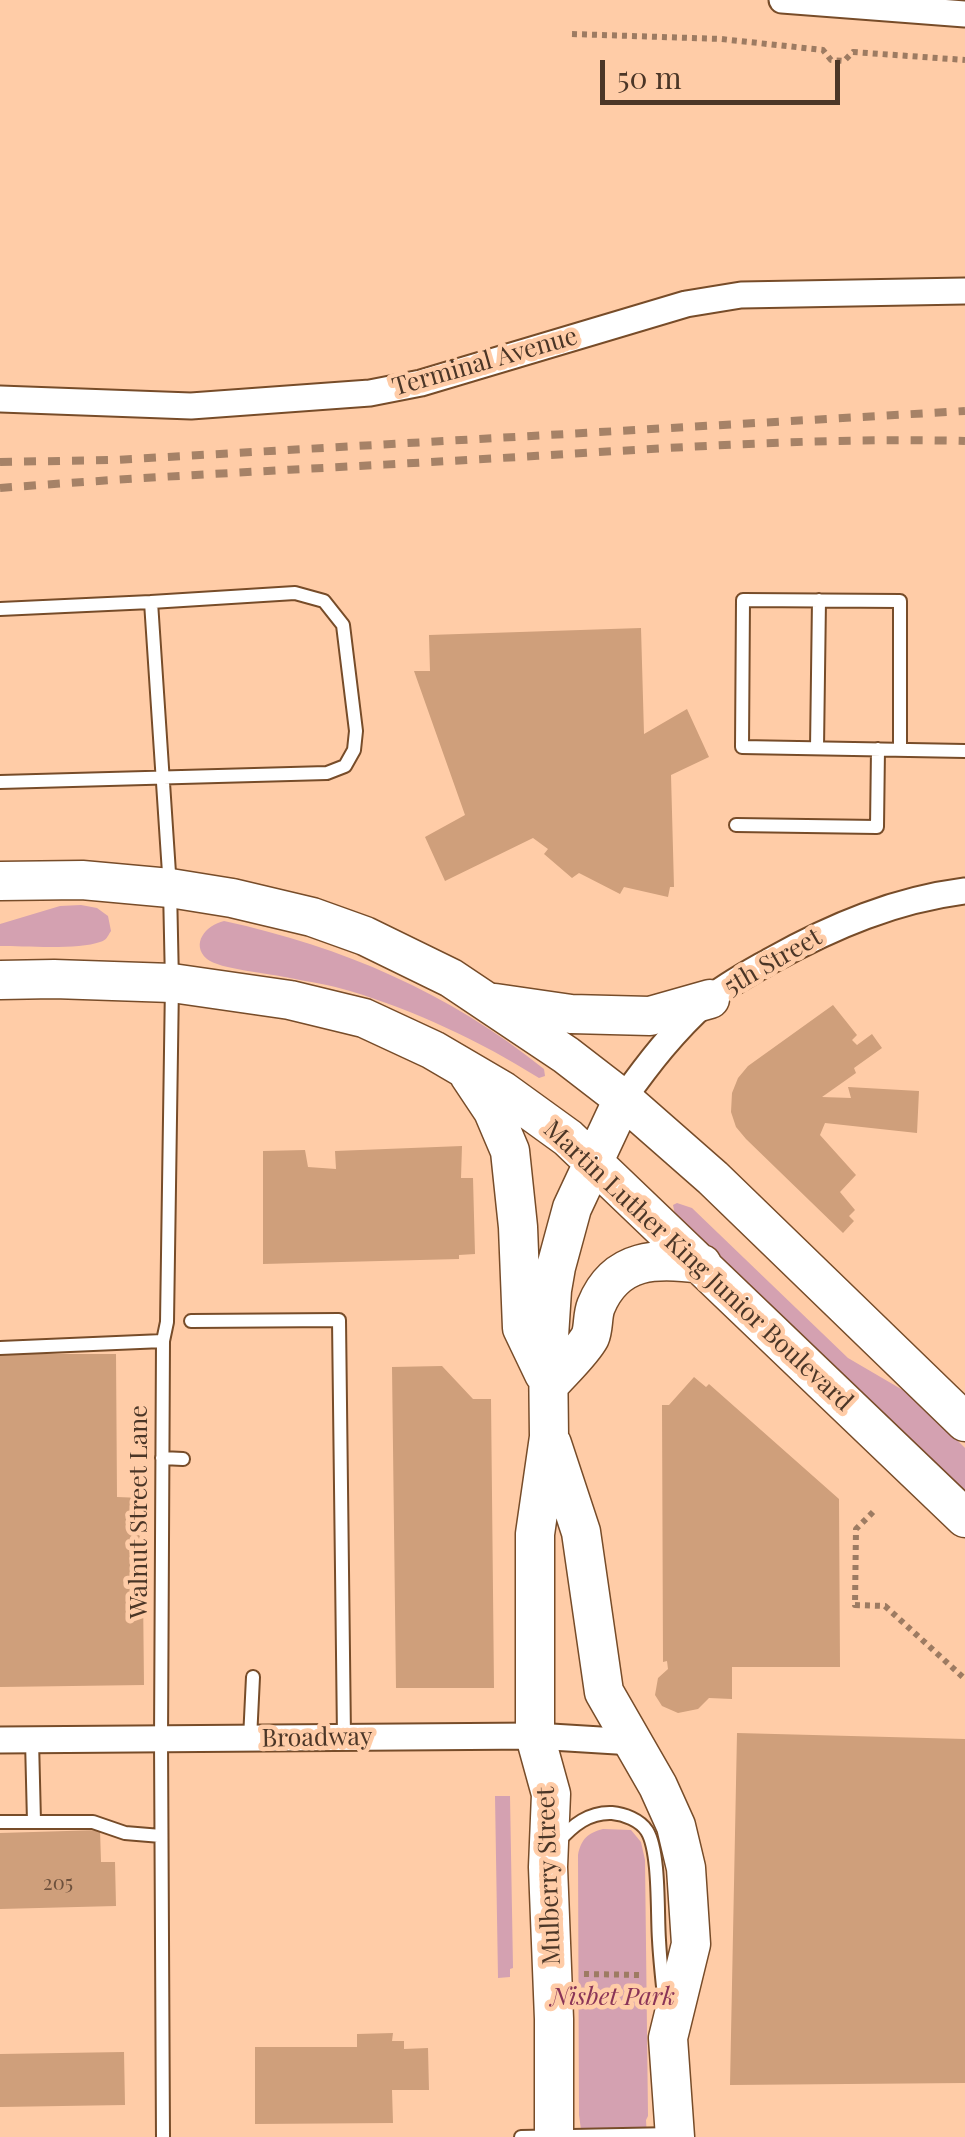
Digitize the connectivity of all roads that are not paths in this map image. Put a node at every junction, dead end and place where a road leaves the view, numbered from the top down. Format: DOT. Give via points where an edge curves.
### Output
graph roads {
  1 [pos="782,0"];
  2 [pos="965,14"];
  3 [pos="965,291"];
  4 [pos="0,398"];
  5 [pos="819,600"];
  6 [pos="151,602"];
  7 [pos="0,609"];
  8 [pos="817,748"];
  9 [pos="878,750"];
  10 [pos="900,750"];
  11 [pos="965,751"];
  12 [pos="163,779"];
  13 [pos="0,782"];
  14 [pos="736,825"];
  15 [pos="0,881"];
  16 [pos="170,888"];
  17 [pos="965,891"];
  18 [pos="0,980"];
  19 [pos="172,983"];
  20 [pos="710,999"];
  21 [pos="487,1002"];
  22 [pos="464,1068"];
  23 [pos="622,1100"];
  24 [pos="593,1160"];
  25 [pos="702,1264"];
  26 [pos="191,1321"];
  27 [pos="163,1342"];
  28 [pos="0,1348"];
  29 [pos="549,1385"];
  30 [pos="965,1422"];
  31 [pos="550,1437"];
  32 [pos="162,1458"];
  33 [pos="183,1459"];
  34 [pos="965,1518"];
  35 [pos="252,1677"];
  36 [pos="535,1736"];
  37 [pos="250,1738"];
  38 [pos="344,1738"];
  39 [pos="0,1740"];
  40 [pos="32,1740"];
  41 [pos="161,1740"];
  42 [pos="633,1742"];
  43 [pos="0,1822"];
  44 [pos="34,1822"];
  45 [pos="161,1836"];
  46 [pos="548,1866"];
  47 [pos="668,2038"];
  48 [pos="675,2136"];
  49 [pos="163,2137"];
  50 [pos="520,2137"];
  51 [pos="554,2137"];
  1 -- 2 [label="street"];
  3 -- 4 [label="street, Terminal Avenue" via="741,294 370,393 190,406"];
  5 -- 8 [label="lane"];
  5 -- 8 [label="lane" via="743,600 742,747"];
  5 -- 10 [label="lane" via="900,601"];
  6 -- 7 [label="lane"];
  6 -- 12 [label="lane, Walnut Street Lane"];
  6 -- 12 [label="lane" via="295,593 324,601 343,624 356,730 345,766 326,773"];
  8 -- 9 [label="lane"];
  9 -- 10 [label="lane"];
  9 -- 14 [label="lane" via="877,827"];
  10 -- 11 [label="lane"];
  12 -- 13 [label="lane"];
  12 -- 16 [label="lane, Walnut Street Lane"];
  15 -- 16 [label="main road"];
  16 -- 19 [label="lane, Walnut Street Lane"];
  16 -- 21 [label="main road" via="312,917 451,978"];
  17 -- 20 [label="street, 5th Street" via="855,918"];
  18 -- 19 [label="main road, Martin Luther King Junior Boulevard"];
  19 -- 22 [label="main road, Martin Luther King Junior Boulevard" via="364,1018"];
  19 -- 27 [label="lane, Walnut Street Lane"];
  20 -- 21 [label="main road" via="650,1016"];
  20 -- 23 [label="street, 5th Street"];
  21 -- 23 [label="main road"];
  22 -- 24 [label="main road, Martin Luther King Junior Boulevard"];
  22 -- 29 [label="main road" via="510,1151 522,1328"];
  23 -- 24 [label="main road, Mulberry Street"];
  23 -- 30 [label="main road" via="937,1385"];
  24 -- 25 [label="main road, Martin Luther King Junior Boulevard"];
  24 -- 29 [label="main road, Mulberry Street" via="554,1278"];
  25 -- 29 [label="main road" via="648,1260 616,1277 594,1312 591,1335"];
  25 -- 34 [label="main road, Martin Luther King Junior Boulevard"];
  26 -- 38 [label="lane" via="339,1320"];
  27 -- 28 [label="lane"];
  27 -- 32 [label="lane, Walnut Street Lane"];
  29 -- 31 [label="main road, Mulberry Street"];
  31 -- 36 [label="main road, Mulberry Street" via="535,1534"];
  31 -- 42 [label="main road, Mulberry Street" via="580,1532 604,1692"];
  32 -- 33 [label="lane"];
  32 -- 41 [label="lane, Walnut Street Lane"];
  35 -- 37 [label="lane"];
  36 -- 38 [label="street, Broadway"];
  36 -- 42 [label="street, Broadway"];
  36 -- 46 [label="main road, Mulberry Street" via="551,1794"];
  37 -- 38 [label="street, Broadway"];
  37 -- 41 [label="street, Broadway"];
  39 -- 40 [label="street, Broadway"];
  40 -- 41 [label="street, Broadway"];
  40 -- 44 [label="lane"];
  41 -- 45 [label="lane, Walnut Street Lane"];
  42 -- 47 [label="main road, Mulberry Street" via="676,1826 686,1868 691,1944"];
  43 -- 44 [label="lane"];
  44 -- 45 [label="lane" via="93,1822"];
  45 -- 49 [label="lane, Walnut Street Lane"];
  46 -- 47 [label="lane" via="559,1841 581,1820 622,1814 647,1831 657,1880"];
  46 -- 51 [label="main road, Mulberry Street"];
  47 -- 48 [label="main road, Mulberry Street"];
  48 -- 51 [label="lane"];
  50 -- 51 [label="lane"];
}
